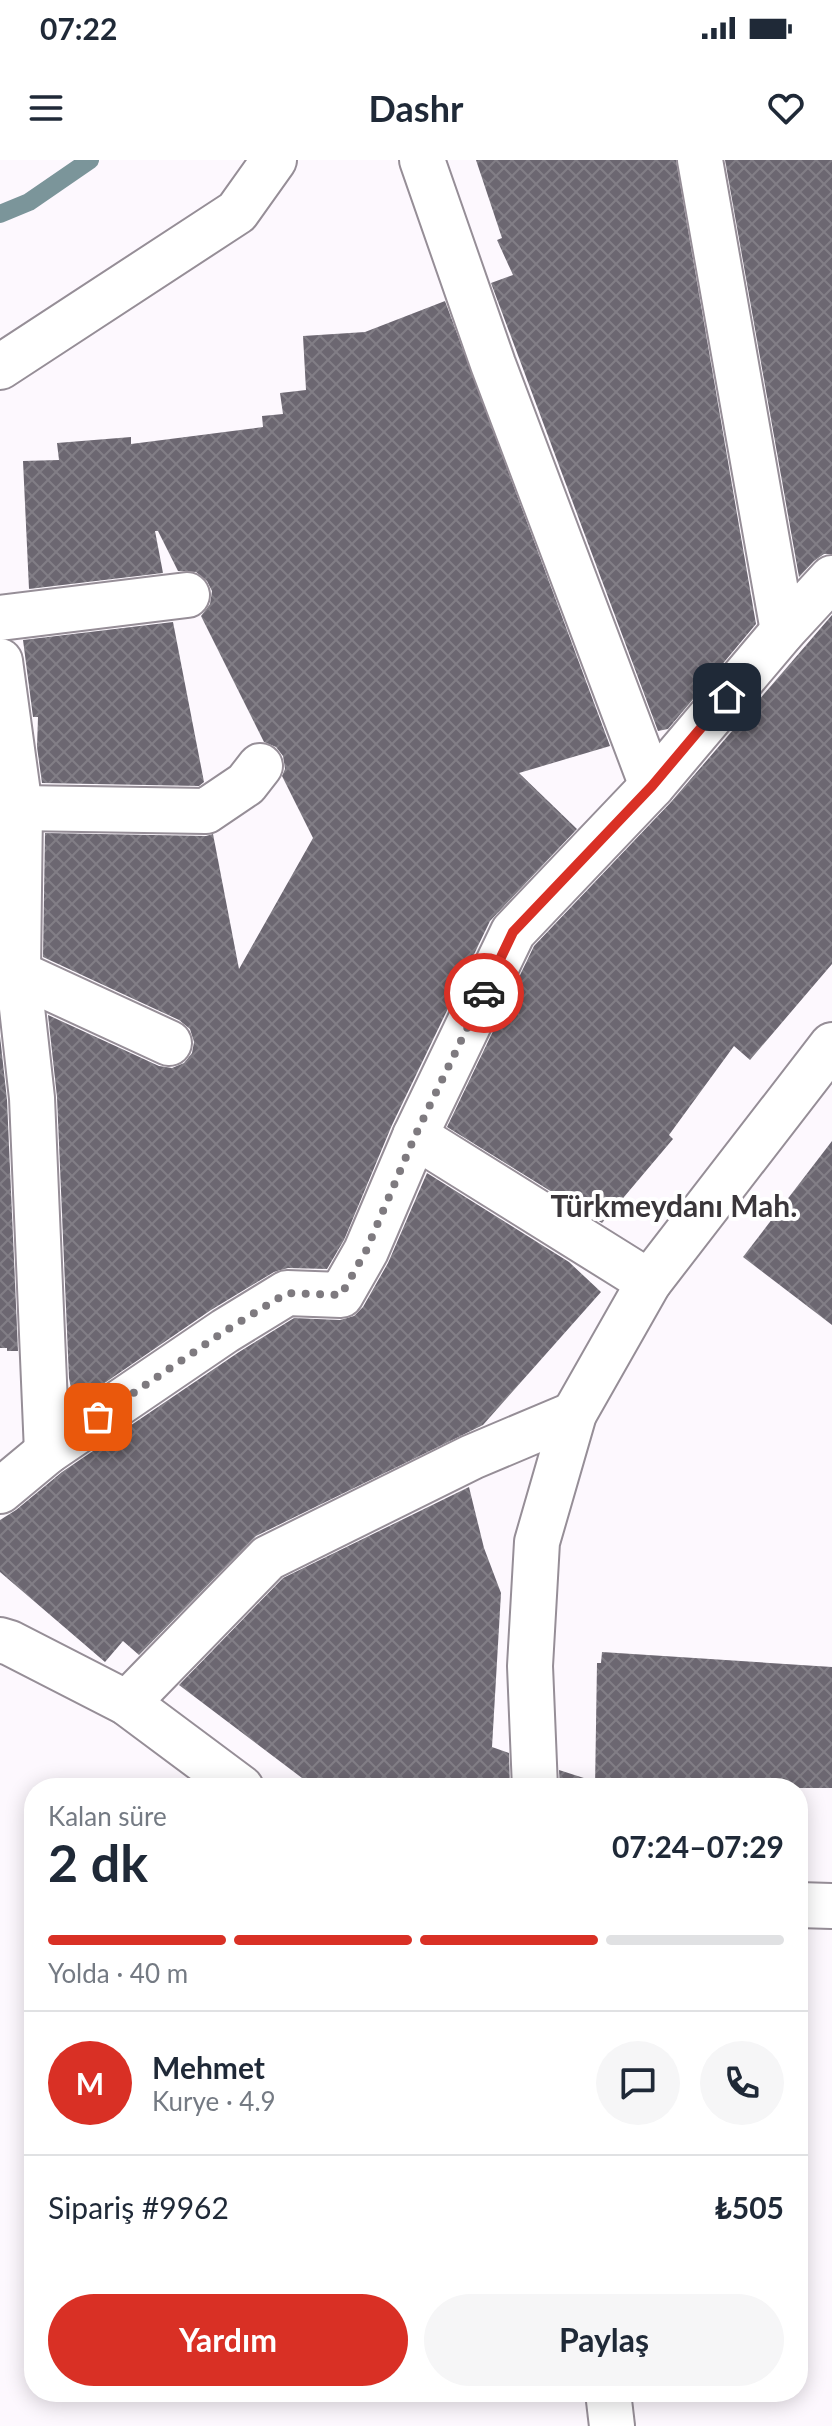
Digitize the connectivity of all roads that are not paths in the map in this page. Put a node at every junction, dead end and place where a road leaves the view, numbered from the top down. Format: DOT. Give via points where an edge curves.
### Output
graph roads {
  1 [pos="274,160"];
  2 [pos="422,160"];
  3 [pos="700,160"];
  4 [pos="0,367"];
  5 [pos="832,578"];
  6 [pos="187,595"];
  7 [pos="0,618"];
  8 [pos="783,631"];
  9 [pos="0,661"];
  10 [pos="260,766"];
  11 [pos="652,786"];
  12 [pos="20,808"];
  13 [pos="9,969"];
  14 [pos="169,1043"];
  15 [pos="832,1045"];
  16 [pos="415,1136"];
  17 [pos="649,1282"];
  18 [pos="574,1414"];
  19 [pos="47,1452"];
  20 [pos="0,1491"];
  21 [pos="3,1650"];
  22 [pos="127,1703"];
  23 [pos="228,1778"];
  24 [pos="535,1778"];
  25 [pos="808,1905"];
  26 [pos="832,1906"];
  27 [pos="609,2402"];
  28 [pos="612,2426"];
  1 -- 4 [label="street" via="237,212"];
  2 -- 11 [label="street"];
  3 -- 8 [label="street"];
  5 -- 8 [label="street"];
  6 -- 7 [label="street"];
  8 -- 11 [label="street"];
  9 -- 12 [label="street"];
  10 -- 12 [label="street" via="246,784 206,811"];
  11 -- 16 [label="street" via="513,932"];
  12 -- 13 [label="street"];
  13 -- 14 [label="street"];
  13 -- 19 [label="street" via="32,1098"];
  15 -- 17 [label="street"];
  16 -- 17 [label="street"];
  16 -- 19 [label="street" via="366,1251 341,1295 287,1293"];
  17 -- 18 [label="street"];
  18 -- 22 [label="street" via="472,1457 268,1558"];
  18 -- 24 [label="street" via="537,1542 530,1666"];
  19 -- 20 [label="street"];
  21 -- 22 [label="street"];
  22 -- 23 [label="street"];
  25 -- 26 [label="street"];
  27 -- 28 [label="street"];
}
